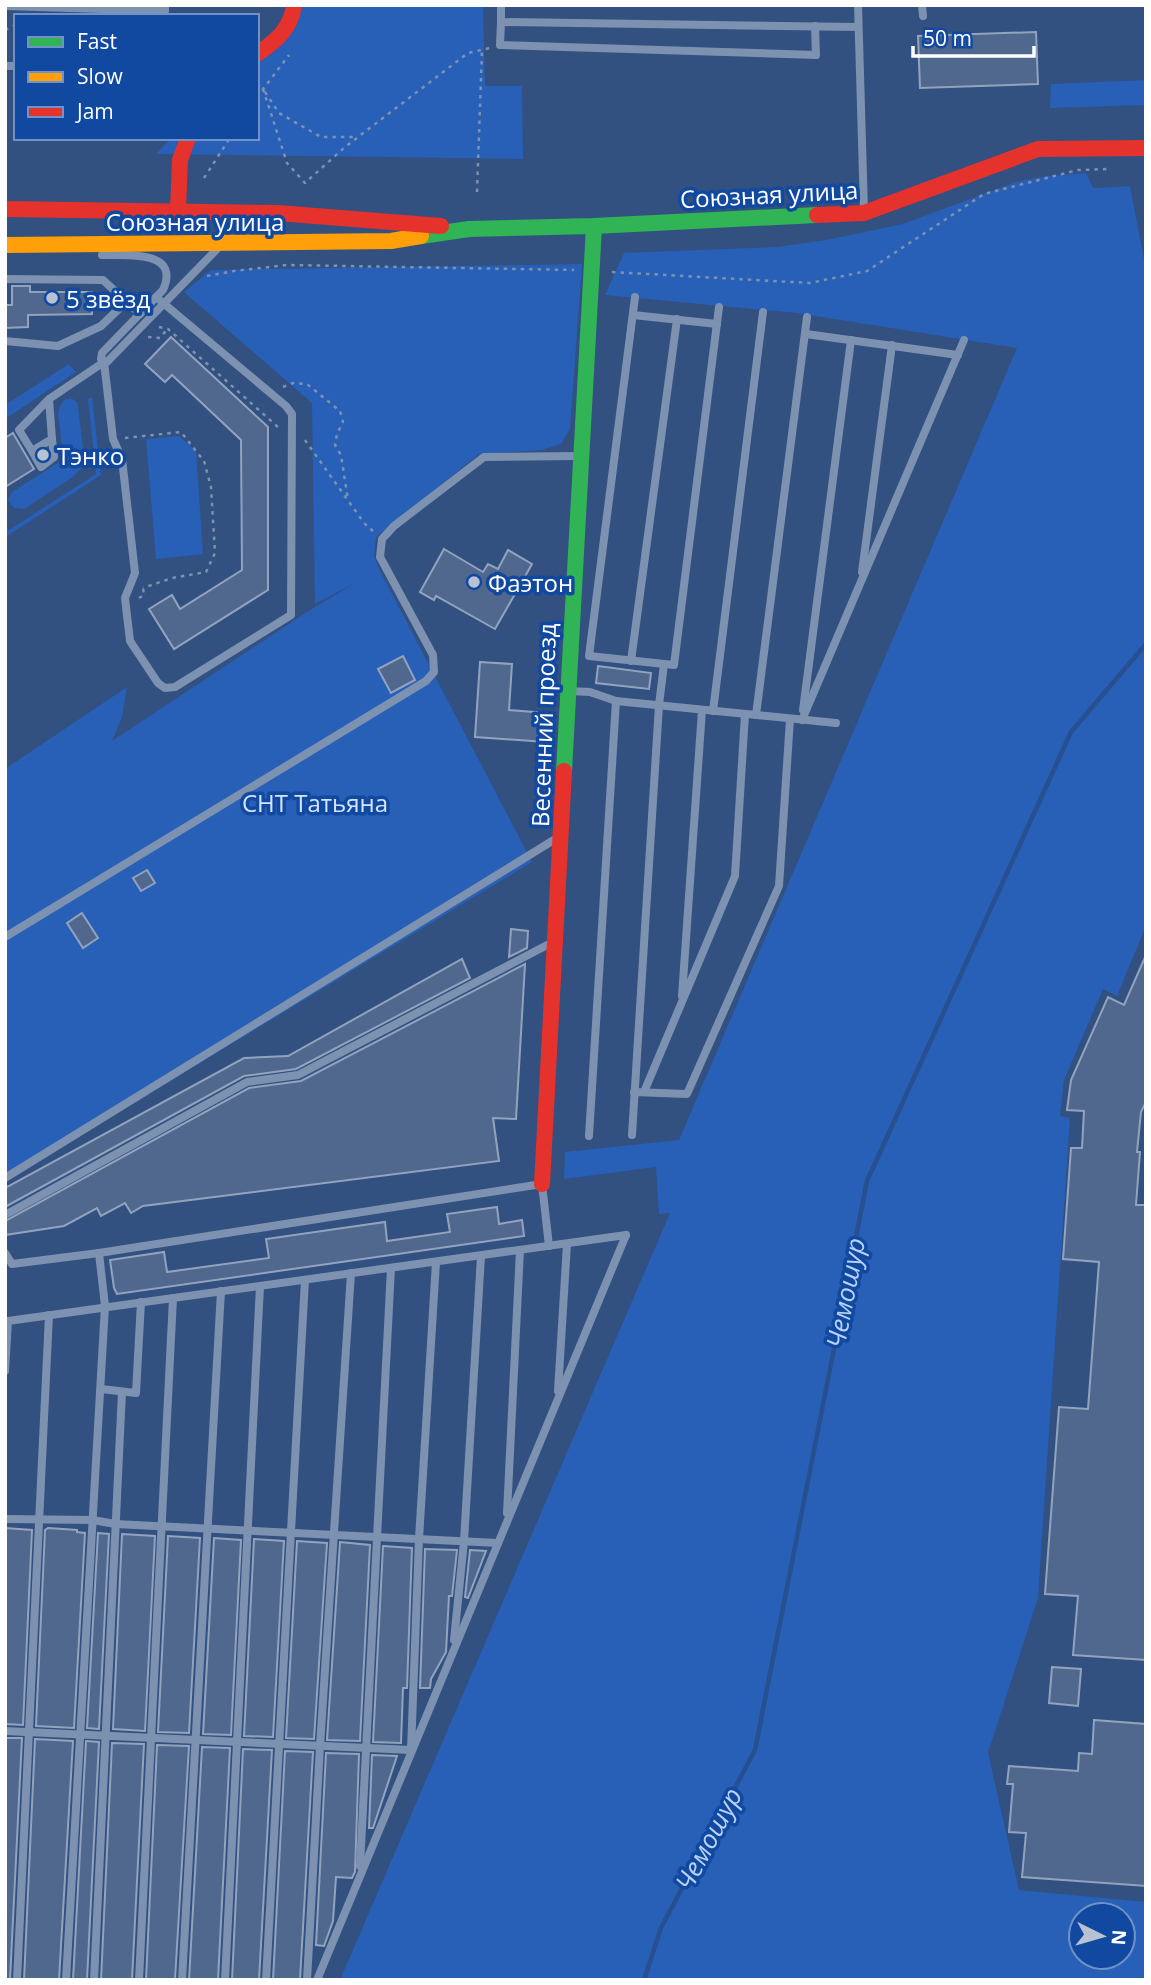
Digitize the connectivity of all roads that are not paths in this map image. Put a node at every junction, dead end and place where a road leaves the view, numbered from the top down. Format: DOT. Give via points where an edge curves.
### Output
graph roads {
  1 [pos="165,5"];
  2 [pos="294,5"];
  3 [pos="501,5"];
  4 [pos="859,5"];
  5 [pos="922,5"];
  6 [pos="5,6"];
  7 [pos="75,10"];
  8 [pos="923,16"];
  9 [pos="501,22"];
  10 [pos="815,26"];
  11 [pos="858,27"];
  12 [pos="259,53"];
  13 [pos="187,140"];
  14 [pos="1146,148"];
  15 [pos="5,209"];
  16 [pos="178,210"];
  17 [pos="864,214"];
  18 [pos="391,220"];
  19 [pos="594,226"];
  20 [pos="469,229"];
  21 [pos="391,241"];
  22 [pos="222,244"];
  23 [pos="5,246"];
  24 [pos="51,254"];
  25 [pos="91,255"];
  26 [pos="5,279"];
  27 [pos="156,297"];
  28 [pos="635,298"];
  29 [pos="126,302"];
  30 [pos="164,304"];
  31 [pos="719,307"];
  32 [pos="763,312"];
  33 [pos="140,314"];
  34 [pos="633,315"];
  35 [pos="807,317"];
  36 [pos="677,319"];
  37 [pos="718,324"];
  38 [pos="806,334"];
  39 [pos="851,340"];
  40 [pos="964,340"];
  41 [pos="5,341"];
  42 [pos="892,345"];
  43 [pos="958,355"];
  44 [pos="104,362"];
  45 [pos="48,400"];
  46 [pos="52,439"];
  47 [pos="32,451"];
  48 [pos="578,456"];
  49 [pos="861,581"];
  50 [pos="631,661"];
  51 [pos="664,664"];
  52 [pos="566,691"];
  53 [pos="616,701"];
  54 [pos="659,705"];
  55 [pos="702,710"];
  56 [pos="713,711"];
  57 [pos="745,714"];
  58 [pos="756,715"];
  59 [pos="790,719"];
  60 [pos="802,720"];
  61 [pos="836,723"];
  62 [pos="561,836"];
  63 [pos="5,937"];
  64 [pos="557,940"];
  65 [pos="681,1004"];
  66 [pos="634,1092"];
  67 [pos="644,1092"];
  68 [pos="632,1135"];
  69 [pos="589,1136"];
  70 [pos="5,1178"];
  71 [pos="542,1184"];
  72 [pos="5,1215"];
  73 [pos="566,1244"];
  74 [pos="549,1246"];
  75 [pos="520,1250"];
  76 [pos="5,1253"];
  77 [pos="99,1253"];
  78 [pos="481,1256"];
  79 [pos="436,1262"];
  80 [pos="391,1268"];
  81 [pos="351,1273"];
  82 [pos="304,1280"];
  83 [pos="260,1286"];
  84 [pos="221,1291"];
  85 [pos="173,1298"];
  86 [pos="141,1302"];
  87 [pos="106,1306"];
  88 [pos="49,1315"];
  89 [pos="5,1371"];
  90 [pos="101,1389"];
  91 [pos="122,1392"];
  92 [pos="558,1399"];
  93 [pos="5,1519"];
  94 [pos="39,1520"];
  95 [pos="93,1520"];
  96 [pos="506,1522"];
  97 [pos="116,1524"];
  98 [pos="162,1526"];
  99 [pos="207,1528"];
  100 [pos="249,1530"];
  101 [pos="291,1532"];
  102 [pos="335,1535"];
  103 [pos="378,1537"];
  104 [pos="419,1539"];
  105 [pos="464,1541"];
  106 [pos="498,1543"];
  107 [pos="453,1649"];
  108 [pos="5,1731"];
  109 [pos="29,1732"];
  110 [pos="80,1735"];
  111 [pos="106,1737"];
  112 [pos="151,1739"];
  113 [pos="195,1741"];
  114 [pos="237,1742"];
  115 [pos="279,1744"];
  116 [pos="320,1746"];
  117 [pos="366,1748"];
  118 [pos="411,1750"];
  119 [pos="360,1874"];
  120 [pos="17,1980"];
  121 [pos="66,1980"];
  122 [pos="94,1980"];
  123 [pos="139,1980"];
  124 [pos="182,1980"];
  125 [pos="225,1980"];
  126 [pos="266,1980"];
  127 [pos="307,1980"];
  128 [pos="317,1980"];
  1 -- 7 [label="lane" via="165,11"];
  2 -- 12 [label="main road" via="284,34"];
  3 -- 9 [label="lane"];
  4 -- 11 [label="lane"];
  5 -- 8 [label="lane"];
  6 -- 7 [label="lane"];
  9 -- 10 [label="lane"];
  9 -- 10 [label="lane" via="500,45 816,55"];
  10 -- 11 [label="lane"];
  11 -- 17 [label="lane"];
  13 -- 16 [label="main road" via="180,160"];
  14 -- 17 [label="main road, Союзная улица" via="1038,149"];
  15 -- 16 [label="main road, Союзная улица"];
  16 -- 18 [label="main road, Союзная улица"];
  17 -- 19 [label="main road, Союзная улица"];
  18 -- 20 [label="main road, Союзная улица"];
  18 -- 21 [label="main road"];
  19 -- 20 [label="main road, Союзная улица"];
  19 -- 48 [label="main road, Весенний проезд"];
  20 -- 21 [label="main road, Союзная улица"];
  21 -- 22 [label="main road, Союзная улица"];
  22 -- 23 [label="main road, Союзная улица"];
  22 -- 30 [label="lane"];
  23 -- 24 [label="lane"];
  25 -- 27 [label="lane" via="155,259 166,272 166,282"];
  26 -- 29 [label="lane" via="103,280"];
  27 -- 30 [label="lane"];
  27 -- 33 [label="lane"];
  28 -- 34 [label="lane"];
  29 -- 33 [label="lane"];
  29 -- 41 [label="lane" via="101,326 58,346"];
  30 -- 44 [label="lane"];
  30 -- 44 [label="lane" via="286,406 293,423 291,615 175,687 158,683 130,641 128,600 135,572 122,459 113,439"];
  31 -- 37 [label="lane"];
  32 -- 56 [label="lane"];
  33 -- 44 [label="lane" via="102,353"];
  34 -- 36 [label="lane"];
  34 -- 50 [label="lane" via="589,656"];
  35 -- 38 [label="lane"];
  36 -- 37 [label="lane"];
  36 -- 50 [label="lane"];
  37 -- 51 [label="lane" via="674,666"];
  38 -- 39 [label="lane"];
  38 -- 58 [label="lane"];
  39 -- 42 [label="lane"];
  39 -- 60 [label="lane"];
  40 -- 43 [label="lane"];
  42 -- 43 [label="lane"];
  42 -- 49 [label="lane"];
  43 -- 49 [label="lane"];
  44 -- 45 [label="lane"];
  45 -- 46 [label="lane"];
  45 -- 47 [label="lane" via="19,430"];
  46 -- 47 [label="lane"];
  46 -- 47 [label="lane" via="54,457 41,467"];
  48 -- 52 [label="main road, Весенний проезд"];
  48 -- 63 [label="lane" via="484,457 382,539 380,557 433,655 434,673 426,681"];
  49 -- 60 [label="lane"];
  50 -- 51 [label="lane"];
  51 -- 54 [label="lane"];
  52 -- 53 [label="lane" via="590,692"];
  52 -- 62 [label="main road, Весенний проезд"];
  53 -- 54 [label="lane"];
  53 -- 69 [label="lane"];
  54 -- 55 [label="lane"];
  54 -- 66 [label="lane"];
  55 -- 56 [label="lane"];
  55 -- 65 [label="lane"];
  56 -- 57 [label="lane"];
  57 -- 58 [label="lane"];
  57 -- 65 [label="lane" via="735,876"];
  58 -- 59 [label="lane"];
  59 -- 60 [label="lane"];
  59 -- 67 [label="lane" via="779,886 687,1094"];
  60 -- 61 [label="lane"];
  62 -- 64 [label="main road, Весенний проезд"];
  62 -- 70 [label="lane"];
  64 -- 71 [label="main road, Весенний проезд"];
  64 -- 72 [label="lane" via="298,1076 247,1082"];
  65 -- 67 [label="lane"];
  66 -- 67 [label="lane"];
  66 -- 68 [label="lane"];
  71 -- 74 [label="lane"];
  71 -- 77 [label="lane"];
  73 -- 74 [label="lane"];
  73 -- 92 [label="lane"];
  73 -- 92 [label="lane" via="626,1235"];
  74 -- 75 [label="lane"];
  75 -- 78 [label="lane"];
  75 -- 96 [label="lane"];
  76 -- 77 [label="lane" via="12,1264"];
  77 -- 87 [label="lane"];
  78 -- 79 [label="lane"];
  78 -- 105 [label="lane"];
  79 -- 80 [label="lane"];
  79 -- 104 [label="lane"];
  80 -- 81 [label="lane"];
  80 -- 103 [label="lane"];
  81 -- 82 [label="lane"];
  81 -- 102 [label="lane"];
  82 -- 83 [label="lane"];
  82 -- 101 [label="lane"];
  83 -- 84 [label="lane"];
  83 -- 100 [label="lane"];
  84 -- 85 [label="lane"];
  84 -- 99 [label="lane"];
  85 -- 86 [label="lane"];
  85 -- 98 [label="lane"];
  86 -- 87 [label="lane"];
  86 -- 91 [label="lane" via="136,1393"];
  87 -- 88 [label="lane"];
  87 -- 90 [label="lane"];
  88 -- 89 [label="lane" via="8,1321"];
  88 -- 94 [label="lane"];
  90 -- 91 [label="lane"];
  90 -- 95 [label="lane"];
  91 -- 97 [label="lane"];
  92 -- 96 [label="lane"];
  93 -- 94 [label="lane"];
  94 -- 95 [label="lane"];
  94 -- 109 [label="lane"];
  95 -- 97 [label="lane"];
  95 -- 110 [label="lane"];
  96 -- 106 [label="lane"];
  97 -- 98 [label="lane"];
  97 -- 111 [label="lane"];
  98 -- 99 [label="lane"];
  98 -- 112 [label="lane"];
  99 -- 100 [label="lane"];
  99 -- 113 [label="lane"];
  100 -- 101 [label="lane"];
  100 -- 114 [label="lane"];
  101 -- 102 [label="lane"];
  101 -- 115 [label="lane"];
  102 -- 103 [label="lane"];
  102 -- 116 [label="lane"];
  103 -- 104 [label="lane"];
  103 -- 117 [label="lane"];
  104 -- 105 [label="lane"];
  104 -- 118 [label="lane"];
  105 -- 106 [label="lane"];
  105 -- 107 [label="lane"];
  106 -- 107 [label="lane"];
  107 -- 118 [label="lane"];
  108 -- 109 [label="lane"];
  109 -- 110 [label="lane"];
  109 -- 120 [label="lane"];
  110 -- 111 [label="lane"];
  110 -- 121 [label="lane"];
  111 -- 112 [label="lane"];
  111 -- 122 [label="lane"];
  112 -- 113 [label="lane"];
  112 -- 123 [label="lane"];
  113 -- 114 [label="lane"];
  113 -- 124 [label="lane"];
  114 -- 115 [label="lane"];
  114 -- 125 [label="lane"];
  115 -- 116 [label="lane"];
  115 -- 126 [label="lane"];
  116 -- 117 [label="lane"];
  116 -- 127 [label="lane"];
  117 -- 118 [label="lane"];
  117 -- 119 [label="lane"];
  118 -- 119 [label="lane"];
  119 -- 128 [label="lane"];
}
